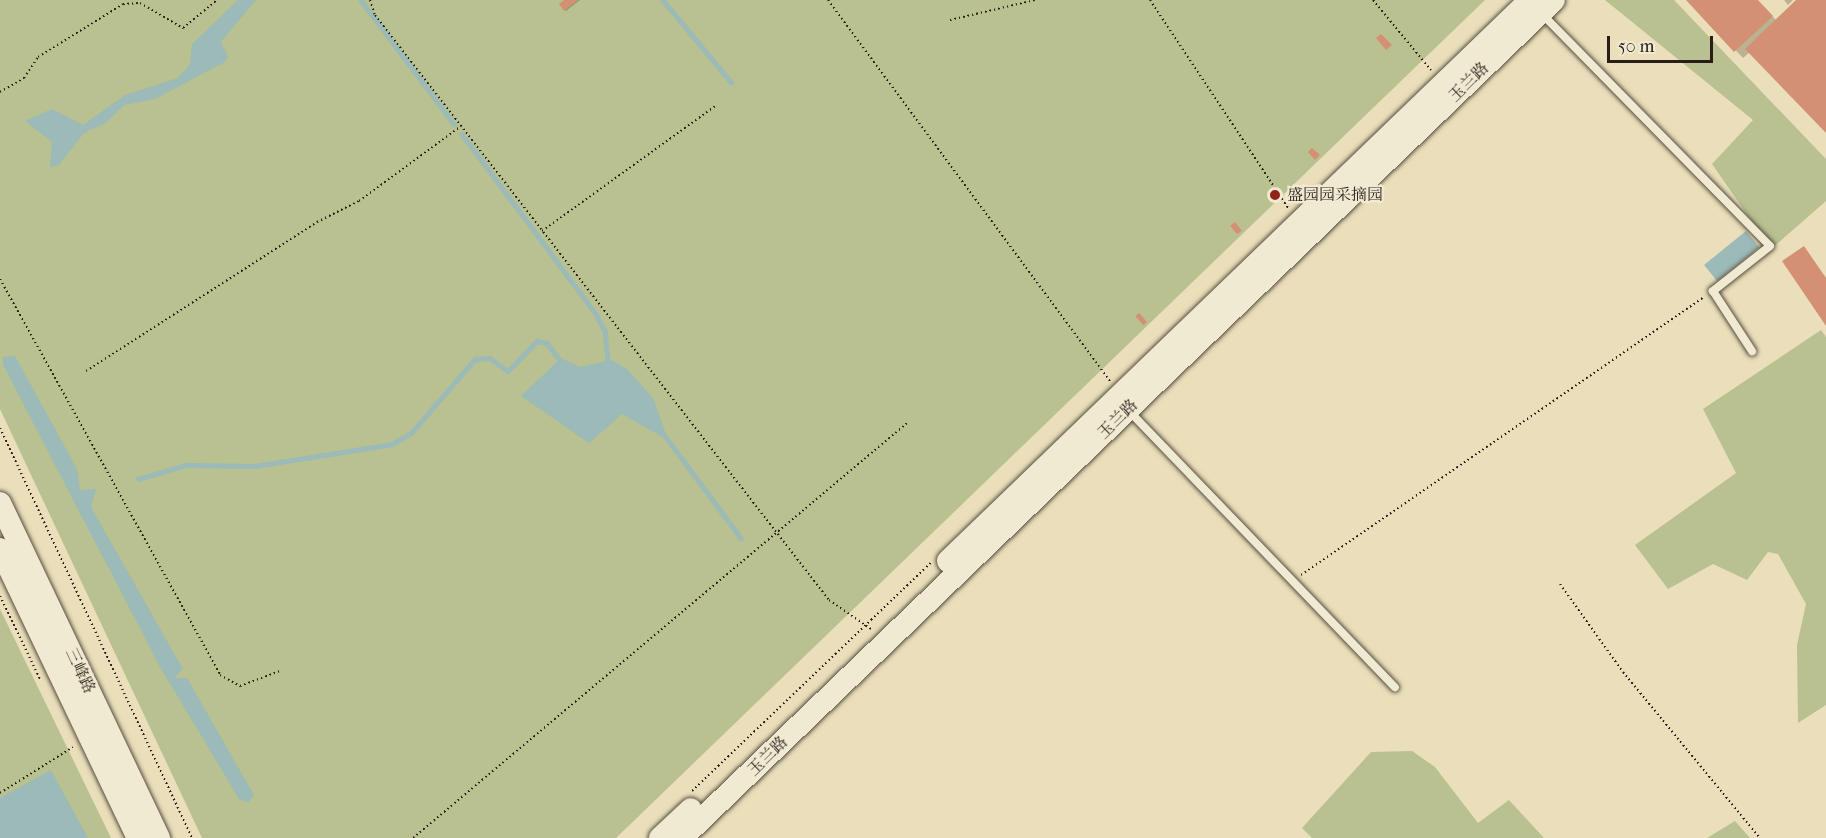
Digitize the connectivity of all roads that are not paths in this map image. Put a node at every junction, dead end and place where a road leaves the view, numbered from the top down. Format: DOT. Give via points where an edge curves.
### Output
graph roads {
  1 [pos="1542,4"];
  2 [pos="1752,351"];
  3 [pos="1125,401"];
  4 [pos="0,503"];
  5 [pos="0,549"];
  6 [pos="1395,687"];
  7 [pos="138,838"];
  8 [pos="159,838"];
  9 [pos="660,838"];
  10 [pos="682,838"];
  1 -- 2 [label="lane" via="1770,246 1713,291"];
  1 -- 3 [label="street, 玉兰路"];
  1 -- 3 [label="street, 玉兰路" via="1443,84"];
  3 -- 6 [label="lane"];
  3 -- 9 [label="street, 玉兰路" via="870,629"];
  3 -- 10 [label="street, 玉兰路"];
  4 -- 8 [label="street, 三峰路"];
  5 -- 7 [label="street, 三峰路"];
}
